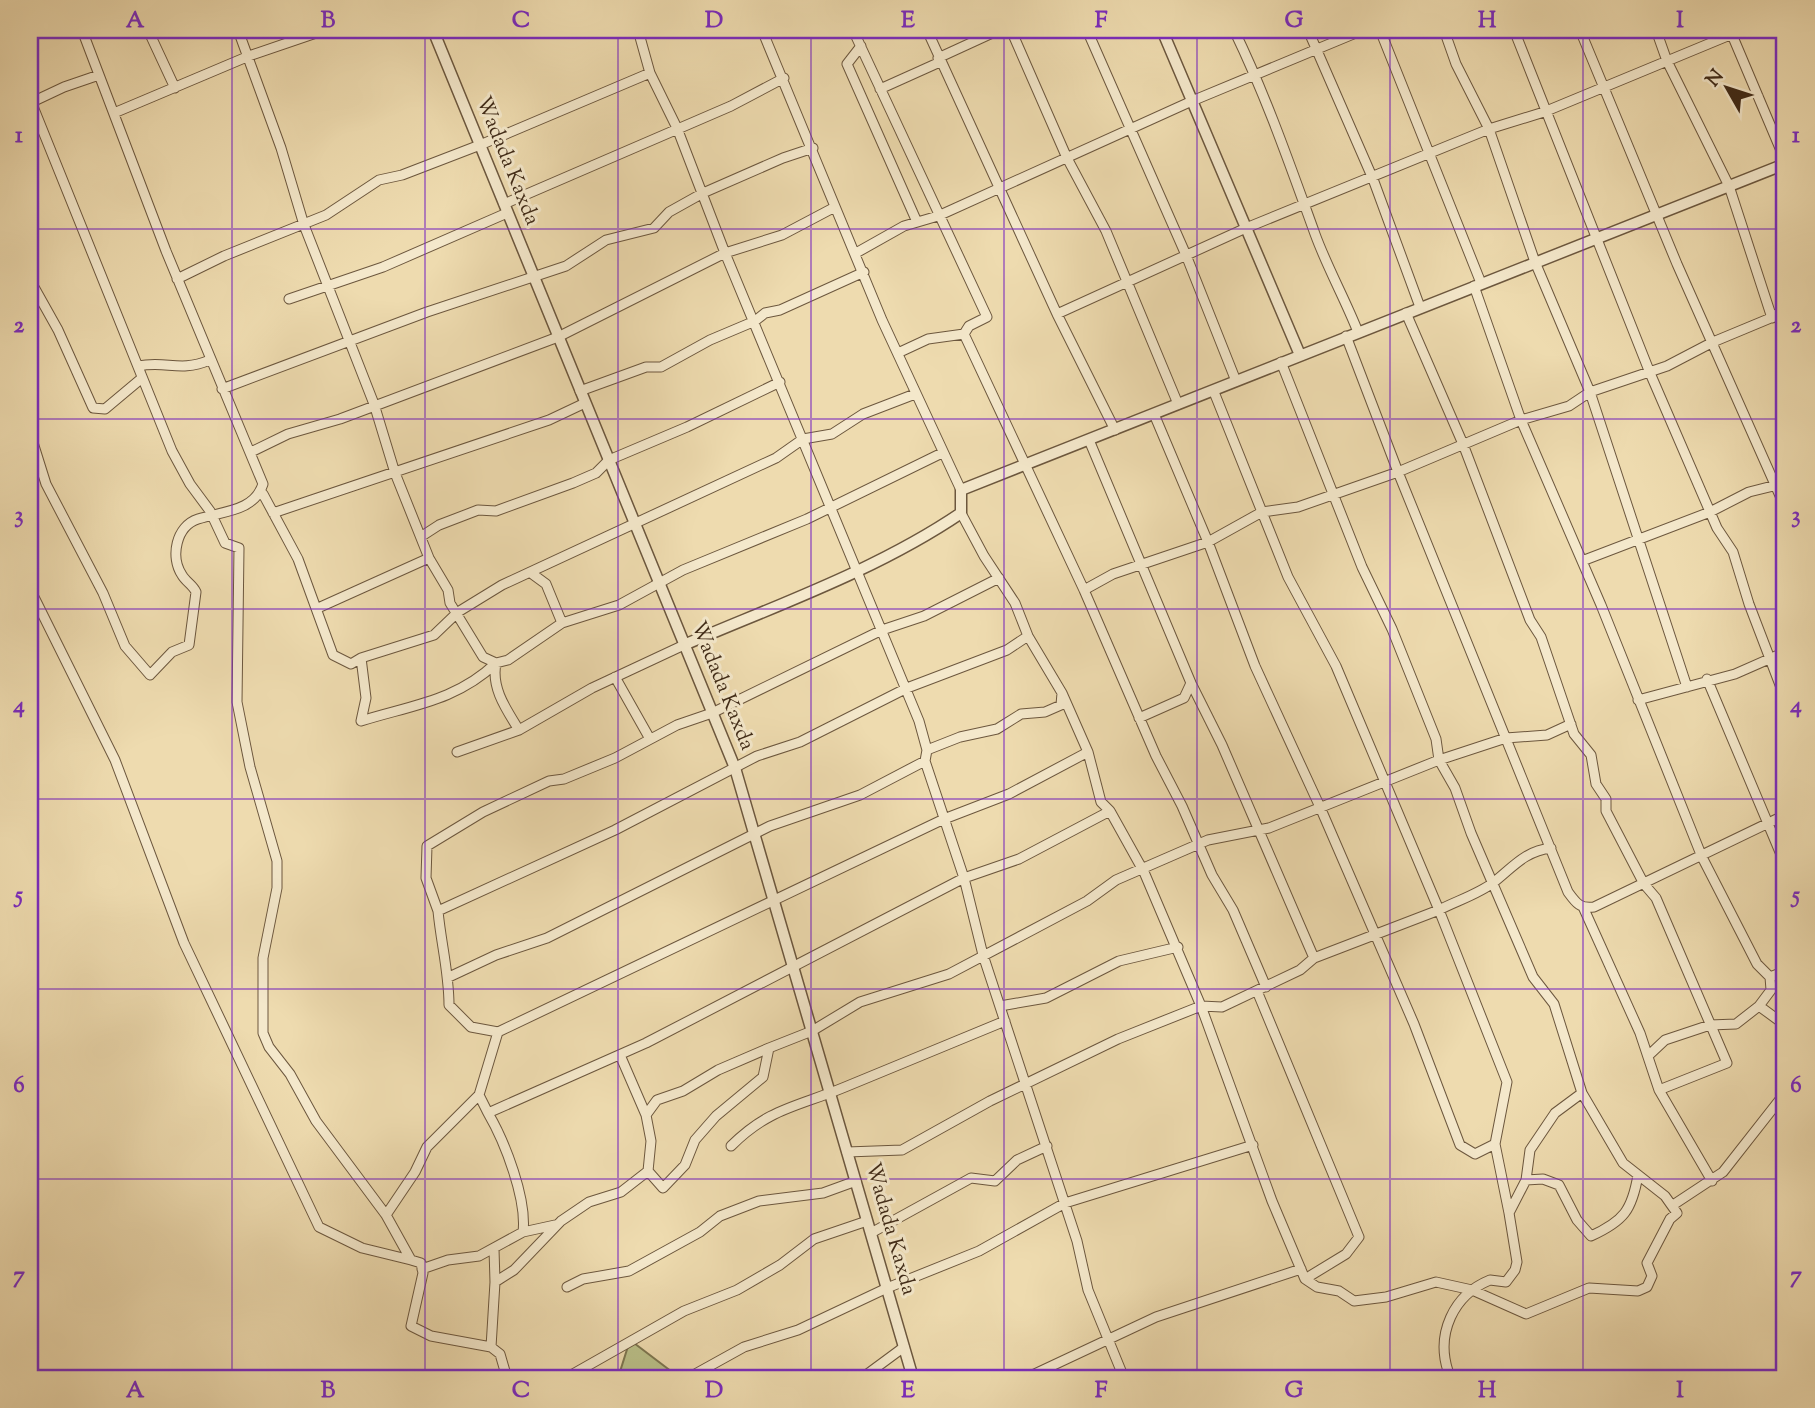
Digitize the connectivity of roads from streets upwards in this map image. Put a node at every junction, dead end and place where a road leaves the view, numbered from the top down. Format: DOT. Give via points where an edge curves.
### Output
graph roads {
  1 [pos="82,30"];
  2 [pos="148,30"];
  3 [pos="238,30"];
  4 [pos="325,30"];
  5 [pos="433,30"];
  6 [pos="638,30"];
  7 [pos="762,30"];
  8 [pos="853,30"];
  9 [pos="926,30"];
  10 [pos="999,30"];
  11 [pos="1011,30"];
  12 [pos="1087,30"];
  13 [pos="1162,30"];
  14 [pos="1234,30"];
  15 [pos="1308,30"];
  16 [pos="1363,30"];
  17 [pos="1380,30"];
  18 [pos="1444,30"];
  19 [pos="1514,30"];
  20 [pos="1580,30"];
  21 [pos="1656,30"];
  22 [pos="1742,30"];
  23 [pos="1731,32"];
  24 [pos="861,46"];
  25 [pos="1316,50"];
  26 [pos="249,57"];
  27 [pos="939,60"];
  28 [pos="1667,61"];
  29 [pos="650,73"];
  30 [pos="99,75"];
  31 [pos="1256,76"];
  32 [pos="784,78"];
  33 [pos="1602,87"];
  34 [pos="175,88"];
  35 [pos="880,89"];
  36 [pos="30,101"];
  37 [pos="1192,101"];
  38 [pos="1544,112"];
  39 [pos="114,113"];
  40 [pos="677,128"];
  41 [pos="1131,129"];
  42 [pos="1489,129"];
  43 [pos="480,145"];
  44 [pos="813,148"];
  45 [pos="1429,156"];
  46 [pos="1067,158"];
  47 [pos="1785,162"];
  48 [pos="1373,179"];
  49 [pos="1729,186"];
  50 [pos="999,189"];
  51 [pos="703,192"];
  52 [pos="1306,203"];
  53 [pos="835,207"];
  54 [pos="506,209"];
  55 [pos="1656,214"];
  56 [pos="937,216"];
  57 [pos="917,222"];
  58 [pos="304,225"];
  59 [pos="1247,228"];
  60 [pos="1597,238"];
  61 [pos="725,253"];
  62 [pos="856,253"];
  63 [pos="1186,255"];
  64 [pos="1535,262"];
  65 [pos="863,272"];
  66 [pos="533,275"];
  67 [pos="177,279"];
  68 [pos="30,280"];
  69 [pos="1127,282"];
  70 [pos="1478,285"];
  71 [pos="328,288"];
  72 [pos="289,299"];
  73 [pos="1420,307"];
  74 [pos="1406,313"];
  75 [pos="1057,314"];
  76 [pos="1778,315"];
  77 [pos="755,321"];
  78 [pos="1358,332"];
  79 [pos="964,334"];
  80 [pos="1785,334"];
  81 [pos="1346,336"];
  82 [pos="558,337"];
  83 [pos="349,340"];
  84 [pos="1713,342"];
  85 [pos="900,352"];
  86 [pos="1300,355"];
  87 [pos="211,360"];
  88 [pos="1281,362"];
  89 [pos="138,366"];
  90 [pos="1650,373"];
  91 [pos="142,378"];
  92 [pos="1236,381"];
  93 [pos="780,382"];
  94 [pos="222,389"];
  95 [pos="580,391"];
  96 [pos="1214,392"];
  97 [pos="1590,392"];
  98 [pos="915,394"];
  99 [pos="585,403"];
  100 [pos="374,404"];
  101 [pos="1178,404"];
  102 [pos="1154,414"];
  103 [pos="1521,420"];
  104 [pos="1115,430"];
  105 [pos="30,433"];
  106 [pos="803,439"];
  107 [pos="1089,440"];
  108 [pos="1463,444"];
  109 [pos="251,453"];
  110 [pos="942,453"];
  111 [pos="608,460"];
  112 [pos="1024,465"];
  113 [pos="1398,472"];
  114 [pos="395,473"];
  115 [pos="1782,484"];
  116 [pos="961,491"];
  117 [pos="1333,494"];
  118 [pos="259,495"];
  119 [pos="831,506"];
  120 [pos="1785,507"];
  121 [pos="1262,512"];
  122 [pos="1710,512"];
  123 [pos="273,513"];
  124 [pos="961,513"];
  125 [pos="211,518"];
  126 [pos="634,523"];
  127 [pos="422,536"];
  128 [pos="1640,539"];
  129 [pos="1208,541"];
  130 [pos="429,558"];
  131 [pos="1582,561"];
  132 [pos="1140,564"];
  133 [pos="857,570"];
  134 [pos="531,573"];
  135 [pos="999,578"];
  136 [pos="659,584"];
  137 [pos="30,589"];
  138 [pos="1084,590"];
  139 [pos="318,608"];
  140 [pos="458,612"];
  141 [pos="562,623"];
  142 [pos="882,630"];
  143 [pos="1028,636"];
  144 [pos="684,645"];
  145 [pos="1785,652"];
  146 [pos="361,658"];
  147 [pos="1770,660"];
  148 [pos="496,663"];
  149 [pos="615,677"];
  150 [pos="1707,680"];
  151 [pos="1191,683"];
  152 [pos="1687,687"];
  153 [pos="907,688"];
  154 [pos="1062,693"];
  155 [pos="1785,698"];
  156 [pos="1637,700"];
  157 [pos="712,713"];
  158 [pos="1139,718"];
  159 [pos="1571,724"];
  160 [pos="519,730"];
  161 [pos="1506,738"];
  162 [pos="650,739"];
  163 [pos="927,750"];
  164 [pos="457,752"];
  165 [pos="1088,752"];
  166 [pos="1439,760"];
  167 [pos="925,761"];
  168 [pos="734,768"];
  169 [pos="1383,781"];
  170 [pos="1320,807"];
  171 [pos="1110,811"];
  172 [pos="1785,815"];
  173 [pos="944,820"];
  174 [pos="1768,824"];
  175 [pos="1259,830"];
  176 [pos="754,835"];
  177 [pos="1198,845"];
  178 [pos="1551,848"];
  179 [pos="1702,857"];
  180 [pos="1785,864"];
  181 [pos="1142,868"];
  182 [pos="964,878"];
  183 [pos="1493,882"];
  184 [pos="1644,884"];
  185 [pos="774,902"];
  186 [pos="1584,909"];
  187 [pos="1438,910"];
  188 [pos="438,911"];
  189 [pos="1373,936"];
  190 [pos="1178,947"];
  191 [pos="983,955"];
  192 [pos="1314,958"];
  193 [pos="792,965"];
  194 [pos="1785,971"];
  195 [pos="449,977"];
  196 [pos="1770,977"];
  197 [pos="1261,989"];
  198 [pos="1000,1006"];
  199 [pos="1201,1006"];
  200 [pos="1759,1006"];
  201 [pos="1005,1021"];
  202 [pos="1710,1025"];
  203 [pos="1785,1025"];
  204 [pos="812,1031"];
  205 [pos="498,1032"];
  206 [pos="769,1048"];
  207 [pos="620,1055"];
  208 [pos="1648,1056"];
  209 [pos="1027,1082"];
  210 [pos="1659,1090"];
  211 [pos="830,1093"];
  212 [pos="1582,1093"];
  213 [pos="1785,1093"];
  214 [pos="479,1095"];
  215 [pos="488,1113"];
  216 [pos="646,1115"];
  217 [pos="1495,1144"];
  218 [pos="1253,1145"];
  219 [pos="731,1146"];
  220 [pos="1046,1146"];
  221 [pos="847,1153"];
  222 [pos="648,1171"];
  223 [pos="1637,1175"];
  224 [pos="1526,1180"];
  225 [pos="856,1181"];
  226 [pos="1712,1181"];
  227 [pos="1065,1203"];
  228 [pos="1673,1205"];
  229 [pos="1508,1213"];
  230 [pos="386,1215"];
  231 [pos="561,1221"];
  232 [pos="867,1221"];
  233 [pos="523,1232"];
  234 [pos="871,1233"];
  235 [pos="494,1249"];
  236 [pos="411,1260"];
  237 [pos="422,1269"];
  238 [pos="1301,1269"];
  239 [pos="1305,1279"];
  240 [pos="495,1282"];
  241 [pos="567,1287"];
  242 [pos="887,1288"];
  243 [pos="1472,1290"];
  244 [pos="1110,1338"];
  245 [pos="491,1347"];
  246 [pos="904,1347"];
  247 [pos="1448,1371"];
  248 [pos="507,1378"];
  249 [pos="566,1378"];
  250 [pos="688,1378"];
  251 [pos="862,1378"];
  252 [pos="914,1378"];
  253 [pos="1026,1378"];
  254 [pos="1124,1378"];
  1 -- 30 [label="street"];
  2 -- 34 [label="street"];
  3 -- 26 [label="street"];
  4 -- 26 [label="street"];
  5 -- 43 [label="street, Wadada Kaxda"];
  6 -- 29 [label="street"];
  7 -- 32 [label="street"];
  8 -- 24 [label="street"];
  9 -- 27 [label="street"];
  10 -- 27 [label="street"];
  11 -- 46 [label="street"];
  12 -- 41 [label="street"];
  13 -- 37 [label="street"];
  14 -- 31 [label="street"];
  15 -- 25 [label="street"];
  16 -- 25 [label="street"];
  17 -- 45 [label="street"];
  18 -- 42 [label="street"];
  19 -- 38 [label="street"];
  20 -- 33 [label="street"];
  21 -- 28 [label="street"];
  22 -- 23 [label="street"];
  23 -- 28 [label="street"];
  23 -- 47 [label="street"];
  24 -- 35 [label="street"];
  24 -- 57 [label="street" via="847,64"];
  25 -- 31 [label="street"];
  25 -- 48 [label="street"];
  26 -- 34 [label="street"];
  26 -- 58 [label="street"];
  27 -- 35 [label="street"];
  27 -- 50 [label="street"];
  28 -- 33 [label="street"];
  28 -- 49 [label="street"];
  29 -- 40 [label="street"];
  29 -- 43 [label="street"];
  30 -- 36 [label="street"];
  30 -- 39 [label="street"];
  31 -- 37 [label="street"];
  31 -- 52 [label="street"];
  32 -- 40 [label="street"];
  32 -- 44 [label="street"];
  33 -- 38 [label="street"];
  33 -- 55 [label="street"];
  34 -- 39 [label="street"];
  35 -- 56 [label="street"];
  36 -- 89 [label="street"];
  37 -- 41 [label="street"];
  37 -- 59 [label="street"];
  38 -- 42 [label="street"];
  38 -- 60 [label="street"];
  39 -- 67 [label="street"];
  40 -- 51 [label="street"];
  40 -- 54 [label="street"];
  41 -- 46 [label="street"];
  41 -- 63 [label="street"];
  42 -- 45 [label="street"];
  42 -- 64 [label="street"];
  43 -- 54 [label="street, Wadada Kaxda"];
  43 -- 58 [label="street" via="379,180"];
  44 -- 51 [label="street"];
  44 -- 53 [label="street"];
  45 -- 48 [label="street"];
  45 -- 70 [label="street"];
  46 -- 50 [label="street"];
  46 -- 69 [label="street"];
  47 -- 49 [label="street"];
  48 -- 52 [label="street"];
  48 -- 73 [label="street"];
  49 -- 55 [label="street"];
  49 -- 76 [label="street"];
  50 -- 56 [label="street"];
  50 -- 75 [label="street"];
  51 -- 61 [label="street"];
  51 -- 66 [label="street" via="669,212 654,228 606,240 575,262"];
  52 -- 59 [label="street"];
  52 -- 78 [label="street"];
  53 -- 61 [label="street" via="782,234"];
  53 -- 62 [label="street"];
  54 -- 66 [label="street, Wadada Kaxda"];
  54 -- 71 [label="street"];
  55 -- 60 [label="street"];
  55 -- 84 [label="street"];
  56 -- 57 [label="street"];
  56 -- 79 [label="street" via="987,317"];
  57 -- 62 [label="street"];
  58 -- 67 [label="street"];
  58 -- 71 [label="street"];
  59 -- 63 [label="street"];
  59 -- 86 [label="street"];
  60 -- 64 [label="street"];
  60 -- 90 [label="street"];
  61 -- 77 [label="street"];
  61 -- 82 [label="street"];
  62 -- 65 [label="street"];
  63 -- 69 [label="street"];
  63 -- 92 [label="street"];
  64 -- 70 [label="street"];
  64 -- 97 [label="street"];
  65 -- 77 [label="street"];
  65 -- 85 [label="street"];
  66 -- 82 [label="street, Wadada Kaxda"];
  66 -- 83 [label="street"];
  67 -- 87 [label="street"];
  68 -- 91 [label="street" via="93,408 105,409"];
  69 -- 75 [label="street"];
  69 -- 101 [label="street"];
  70 -- 73 [label="street"];
  70 -- 103 [label="street"];
  71 -- 72 [label="street"];
  71 -- 83 [label="street"];
  73 -- 74 [label="street"];
  74 -- 78 [label="street"];
  74 -- 108 [label="street"];
  75 -- 104 [label="street"];
  76 -- 80 [label="street"];
  76 -- 84 [label="street"];
  77 -- 93 [label="street"];
  77 -- 95 [label="street" via="661,367 646,367"];
  78 -- 81 [label="street"];
  79 -- 85 [label="street" via="928,339"];
  79 -- 112 [label="street"];
  81 -- 86 [label="street"];
  81 -- 113 [label="street"];
  82 -- 95 [label="street, Wadada Kaxda"];
  82 -- 100 [label="street"];
  83 -- 94 [label="street"];
  83 -- 100 [label="street"];
  84 -- 90 [label="street"];
  84 -- 115 [label="street"];
  85 -- 98 [label="street"];
  86 -- 88 [label="street"];
  87 -- 89 [label="street" via="186,368 152,363"];
  87 -- 94 [label="street"];
  88 -- 92 [label="street"];
  88 -- 117 [label="street"];
  89 -- 91 [label="street"];
  90 -- 97 [label="street"];
  90 -- 122 [label="street"];
  91 -- 125 [label="street" via="172,451"];
  92 -- 96 [label="street"];
  93 -- 106 [label="street"];
  93 -- 111 [label="street"];
  94 -- 109 [label="street"];
  95 -- 99 [label="street, Wadada Kaxda"];
  96 -- 101 [label="street"];
  96 -- 121 [label="street"];
  97 -- 103 [label="street" via="1569,406"];
  97 -- 128 [label="street"];
  98 -- 106 [label="street" via="863,414 832,434"];
  98 -- 110 [label="street"];
  99 -- 111 [label="street, Wadada Kaxda"];
  99 -- 114 [label="street" via="549,420"];
  100 -- 109 [label="street" via="288,434"];
  100 -- 114 [label="street"];
  101 -- 102 [label="street"];
  102 -- 104 [label="street"];
  102 -- 129 [label="street"];
  103 -- 108 [label="street"];
  103 -- 131 [label="street"];
  104 -- 107 [label="street"];
  105 -- 125 [label="street" via="46,484 125,646 150,675 172,652 189,645 196,592 182,576 175,550 188,526"];
  106 -- 119 [label="street"];
  106 -- 126 [label="street" via="776,458"];
  107 -- 112 [label="street"];
  107 -- 132 [label="street"];
  108 -- 113 [label="street"];
  108 -- 159 [label="street"];
  109 -- 118 [label="street" via="263,484"];
  110 -- 116 [label="street"];
  110 -- 119 [label="street"];
  111 -- 126 [label="street, Wadada Kaxda"];
  111 -- 127 [label="street" via="596,473 573,483 496,510 478,510 439,524"];
  112 -- 116 [label="street"];
  112 -- 138 [label="street"];
  113 -- 117 [label="street"];
  113 -- 161 [label="street"];
  114 -- 123 [label="street"];
  114 -- 127 [label="street"];
  115 -- 120 [label="street"];
  115 -- 122 [label="street" via="1749,492"];
  116 -- 124 [label="street"];
  117 -- 121 [label="street" via="1280,512"];
  117 -- 166 [label="street" via="1436,740"];
  118 -- 123 [label="street" via="263,494"];
  118 -- 125 [label="street"];
  119 -- 133 [label="street"];
  119 -- 136 [label="street"];
  121 -- 129 [label="street"];
  121 -- 169 [label="street" via="1288,577 1336,666"];
  122 -- 128 [label="street"];
  122 -- 147 [label="street" via="1733,552"];
  123 -- 139 [label="street"];
  124 -- 133 [label="street"];
  124 -- 135 [label="street"];
  125 -- 230 [label="street" via="225,543 239,548 237,702 277,861 278,888 263,958 264,1033 316,1121"];
  126 -- 134 [label="street"];
  126 -- 136 [label="street, Wadada Kaxda"];
  127 -- 130 [label="street"];
  128 -- 131 [label="street"];
  128 -- 152 [label="street"];
  129 -- 132 [label="street"];
  129 -- 170 [label="street" via="1255,666"];
  130 -- 139 [label="street"];
  130 -- 140 [label="street"];
  131 -- 156 [label="street"];
  132 -- 138 [label="street"];
  132 -- 151 [label="street"];
  133 -- 142 [label="street"];
  133 -- 144 [label="street"];
  134 -- 140 [label="street"];
  134 -- 141 [label="street" via="546,584"];
  135 -- 142 [label="street" via="943,607"];
  135 -- 143 [label="street" via="1016,603"];
  136 -- 141 [label="street" via="619,605"];
  136 -- 144 [label="street, Wadada Kaxda"];
  137 -- 236 [label="street" via="115,760 184,943 319,1227 362,1248"];
  138 -- 158 [label="street"];
  139 -- 146 [label="street" via="333,655 351,664"];
  140 -- 146 [label="street" via="434,635"];
  140 -- 148 [label="street" via="483,657"];
  141 -- 148 [label="street" via="521,653"];
  142 -- 153 [label="street"];
  142 -- 157 [label="street"];
  143 -- 153 [label="street" via="1007,650"];
  143 -- 154 [label="street"];
  144 -- 149 [label="street"];
  144 -- 157 [label="street, Wadada Kaxda"];
  145 -- 147 [label="street"];
  146 -- 148 [label="street" via="366,698 361,721 437,701 474,684"];
  147 -- 150 [label="street"];
  147 -- 155 [label="street"];
  148 -- 160 [label="street" via="493,676"];
  149 -- 160 [label="street"];
  149 -- 162 [label="street"];
  150 -- 152 [label="street"];
  150 -- 174 [label="street"];
  151 -- 158 [label="street" via="1184,698"];
  151 -- 175 [label="street"];
  152 -- 156 [label="street"];
  153 -- 163 [label="street"];
  153 -- 168 [label="street" via="800,742"];
  154 -- 163 [label="street" via="1061,705 1045,712 1021,714 997,729"];
  154 -- 165 [label="street"];
  156 -- 179 [label="street"];
  157 -- 162 [label="street"];
  157 -- 168 [label="street, Wadada Kaxda"];
  158 -- 177 [label="street"];
  159 -- 161 [label="street" via="1547,735"];
  159 -- 184 [label="street" via="1591,755 1606,811"];
  160 -- 164 [label="street"];
  161 -- 166 [label="street"];
  161 -- 178 [label="street"];
  162 -- 188 [label="street" via="615,758 549,780 483,811 427,846 426,878"];
  163 -- 167 [label="street"];
  165 -- 171 [label="street" via="1101,802"];
  165 -- 173 [label="street" via="1009,794"];
  166 -- 169 [label="street"];
  166 -- 183 [label="street"];
  167 -- 173 [label="street"];
  167 -- 176 [label="street" via="860,795"];
  168 -- 176 [label="street, Wadada Kaxda"];
  168 -- 188 [label="street" via="615,830"];
  169 -- 170 [label="street"];
  169 -- 187 [label="street"];
  170 -- 175 [label="street"];
  170 -- 189 [label="street"];
  171 -- 181 [label="street"];
  171 -- 182 [label="street" via="1019,859"];
  172 -- 174 [label="street"];
  173 -- 182 [label="street"];
  173 -- 185 [label="street"];
  174 -- 179 [label="street"];
  174 -- 180 [label="street"];
  175 -- 177 [label="street"];
  175 -- 192 [label="street"];
  176 -- 185 [label="street, Wadada Kaxda"];
  176 -- 195 [label="street" via="569,928"];
  177 -- 181 [label="street"];
  177 -- 197 [label="street" via="1233,910"];
  178 -- 183 [label="street" via="1537,850 1509,866"];
  178 -- 186 [label="street" via="1569,892"];
  179 -- 184 [label="street"];
  179 -- 196 [label="street" via="1757,964"];
  181 -- 190 [label="street"];
  181 -- 191 [label="street"];
  182 -- 191 [label="street"];
  182 -- 193 [label="street"];
  183 -- 187 [label="street"];
  183 -- 212 [label="street" via="1533,976 1554,1004"];
  184 -- 186 [label="street"];
  184 -- 202 [label="street" via="1656,898"];
  185 -- 193 [label="street, Wadada Kaxda"];
  185 -- 205 [label="street"];
  186 -- 208 [label="street"];
  187 -- 189 [label="street"];
  187 -- 217 [label="street" via="1507,1082"];
  188 -- 195 [label="street"];
  189 -- 192 [label="street"];
  189 -- 217 [label="street" via="1414,1024 1460,1145 1475,1154"];
  190 -- 198 [label="street" via="1119,961 1046,998"];
  190 -- 199 [label="street"];
  191 -- 198 [label="street"];
  191 -- 204 [label="street" via="949,974 860,1002"];
  192 -- 197 [label="street"];
  193 -- 204 [label="street, Wadada Kaxda"];
  193 -- 207 [label="street"];
  194 -- 196 [label="street"];
  195 -- 205 [label="street" via="449,1005 471,1027"];
  196 -- 200 [label="street" via="1771,990"];
  197 -- 199 [label="street" via="1222,1007"];
  197 -- 239 [label="street" via="1359,1237 1346,1254"];
  198 -- 201 [label="street"];
  199 -- 209 [label="street"];
  199 -- 218 [label="street"];
  200 -- 202 [label="street" via="1736,1024"];
  200 -- 203 [label="street"];
  201 -- 209 [label="street"];
  201 -- 211 [label="street"];
  202 -- 208 [label="street" via="1665,1040"];
  202 -- 210 [label="street" via="1727,1063"];
  204 -- 206 [label="street"];
  204 -- 211 [label="street, Wadada Kaxda"];
  205 -- 214 [label="street"];
  206 -- 216 [label="street" via="657,1100"];
  206 -- 222 [label="street" via="763,1077 716,1116 695,1140 685,1165 663,1188"];
  207 -- 215 [label="street"];
  207 -- 216 [label="street"];
  208 -- 210 [label="street"];
  209 -- 220 [label="street"];
  209 -- 221 [label="street" via="902,1150"];
  210 -- 226 [label="street"];
  211 -- 219 [label="street" via="779,1110 751,1126"];
  211 -- 221 [label="street, Wadada Kaxda"];
  212 -- 223 [label="street" via="1612,1149"];
  212 -- 224 [label="street" via="1555,1112 1530,1150"];
  213 -- 226 [label="street" via="1754,1136"];
  214 -- 215 [label="street"];
  214 -- 230 [label="street" via="427,1147"];
  215 -- 233 [label="street" via="509,1154 522,1202"];
  216 -- 222 [label="street" via="651,1141"];
  217 -- 229 [label="street"];
  218 -- 227 [label="street"];
  218 -- 238 [label="street"];
  220 -- 227 [label="street"];
  220 -- 234 [label="street" via="1017,1160 995,1181 971,1178"];
  221 -- 225 [label="street, Wadada Kaxda"];
  222 -- 231 [label="street" via="621,1192 589,1202"];
  223 -- 224 [label="street" via="1633,1203 1610,1227 1591,1236 1559,1185 1543,1179"];
  223 -- 228 [label="street"];
  224 -- 229 [label="street"];
  225 -- 232 [label="street, Wadada Kaxda"];
  225 -- 241 [label="street" via="804,1196 759,1201 720,1216 700,1232 628,1270"];
  226 -- 228 [label="street"];
  227 -- 242 [label="street" via="979,1251"];
  227 -- 244 [label="street" via="1088,1290"];
  228 -- 243 [label="street" via="1677,1213 1647,1263 1652,1276 1647,1287 1638,1291 1590,1288 1526,1314"];
  229 -- 243 [label="street" via="1515,1270 1506,1282 1490,1280"];
  230 -- 236 [label="street"];
  231 -- 233 [label="street"];
  231 -- 240 [label="street" via="514,1270"];
  232 -- 234 [label="street, Wadada Kaxda"];
  232 -- 249 [label="street" via="814,1239 737,1290 684,1311"];
  233 -- 235 [label="street"];
  234 -- 242 [label="street, Wadada Kaxda"];
  235 -- 237 [label="street"];
  235 -- 240 [label="street"];
  236 -- 237 [label="street" via="421,1262"];
  237 -- 245 [label="street" via="411,1326 431,1336"];
  238 -- 239 [label="street"];
  238 -- 244 [label="street" via="1156,1317"];
  239 -- 243 [label="street" via="1354,1301 1436,1282"];
  240 -- 245 [label="street"];
  242 -- 246 [label="street, Wadada Kaxda"];
  242 -- 250 [label="street" via="798,1330 744,1347"];
  243 -- 247 [label="street" via="1458,1300 1445,1332 1443,1355"];
  244 -- 253 [label="street"];
  244 -- 254 [label="street"];
  245 -- 248 [label="street" via="500,1354"];
  246 -- 251 [label="street"];
  246 -- 252 [label="street, Wadada Kaxda"];
}
